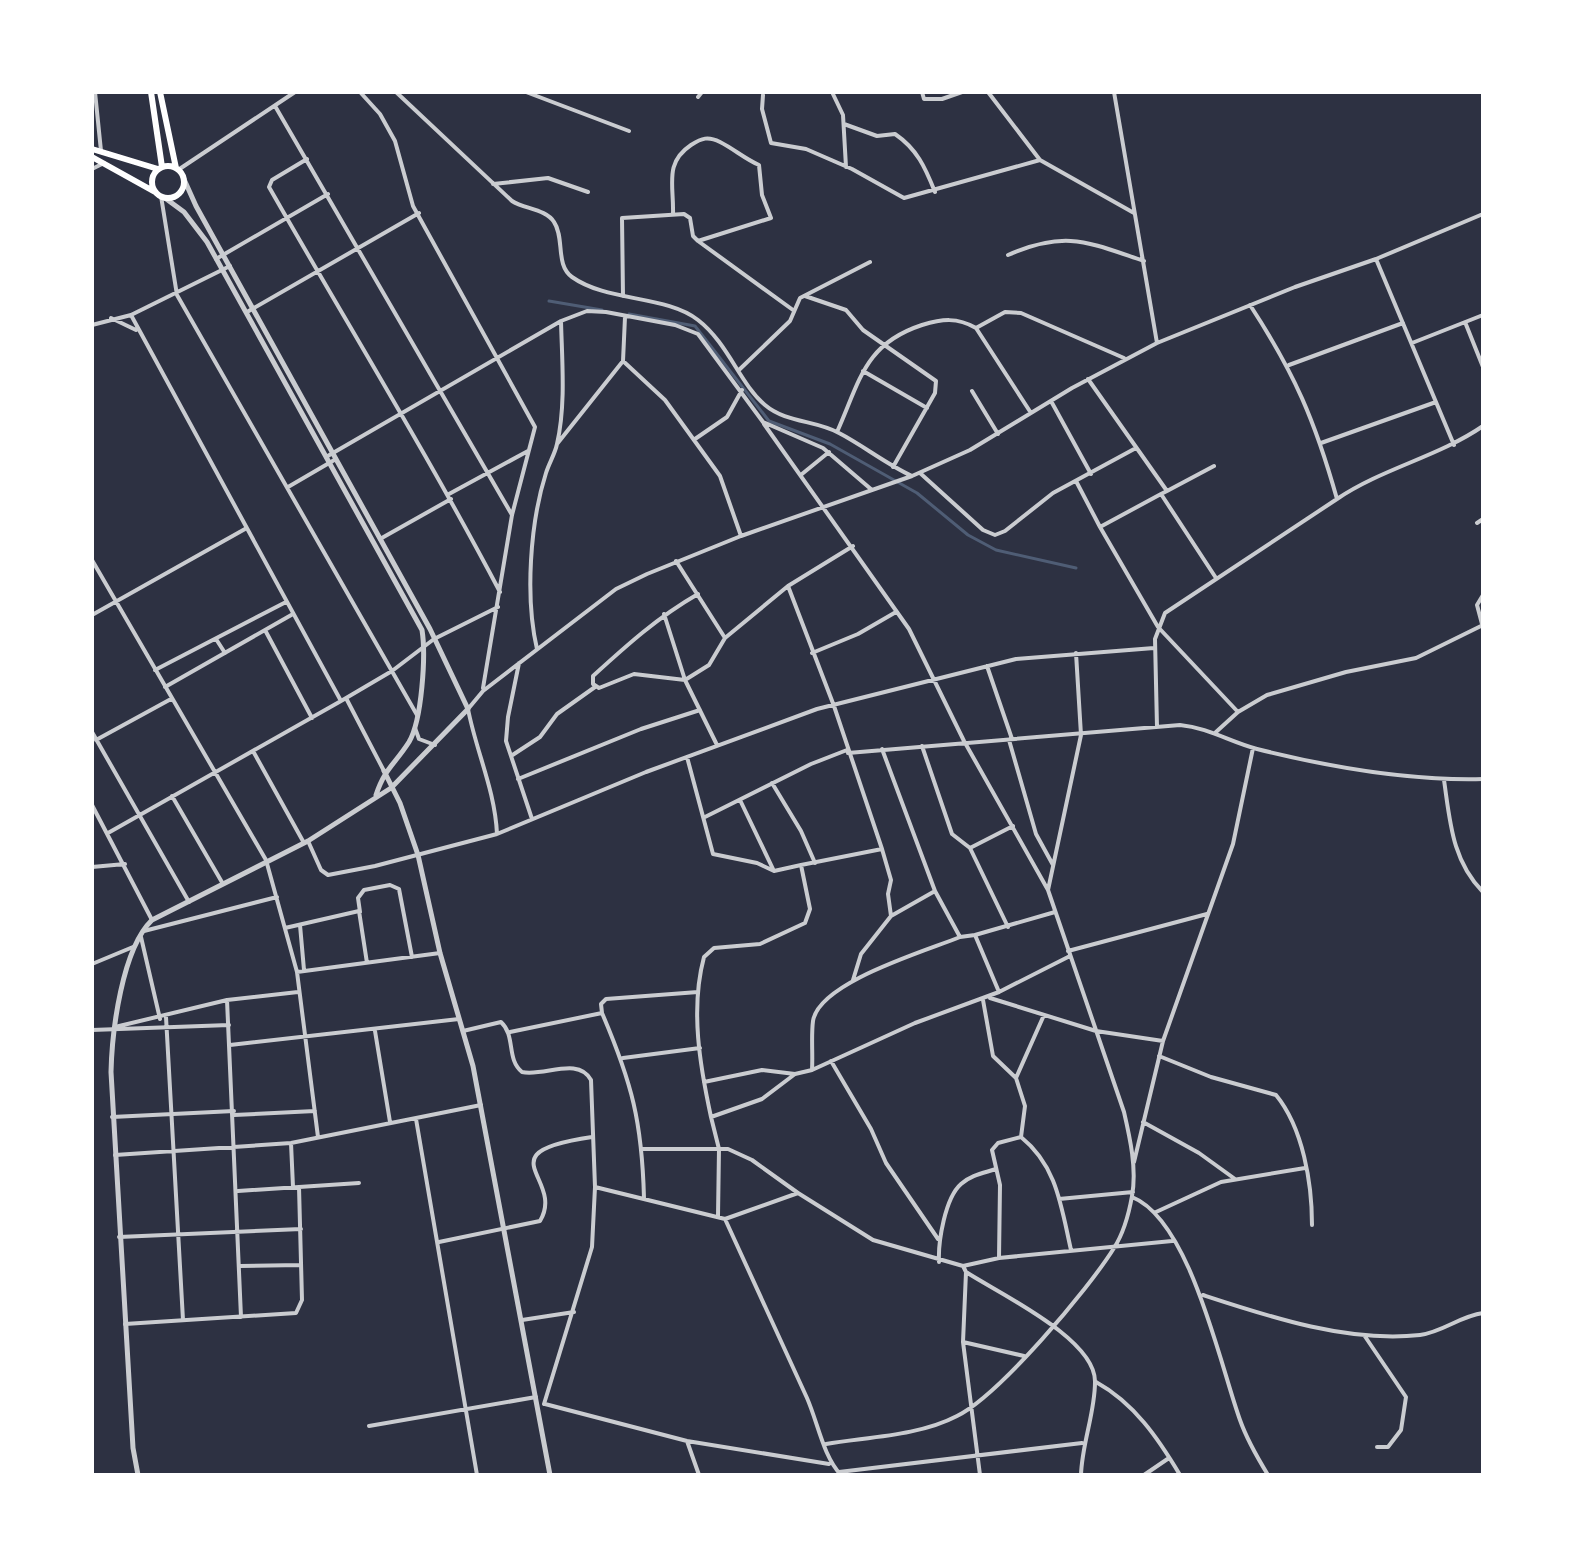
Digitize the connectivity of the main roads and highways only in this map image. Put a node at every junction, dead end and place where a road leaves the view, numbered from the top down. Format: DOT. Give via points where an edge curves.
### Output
graph roads {
  1 [pos="151,92"];
  2 [pos="160,92"];
  3 [pos="92,149"];
  4 [pos="92,157"];
  5 [pos="160,168"];
  6 [pos="177,169"];
  7 [pos="161,196"];
  1 -- 5 [label="main road"];
  2 -- 6 [label="main road"];
  3 -- 5 [label="main road"];
  4 -- 7 [label="main road"];
  5 -- 6 [label="main road"];
  5 -- 7 [label="main road" via="152,181"];
  6 -- 7 [label="main road" via="183,177 180,192"];
}
